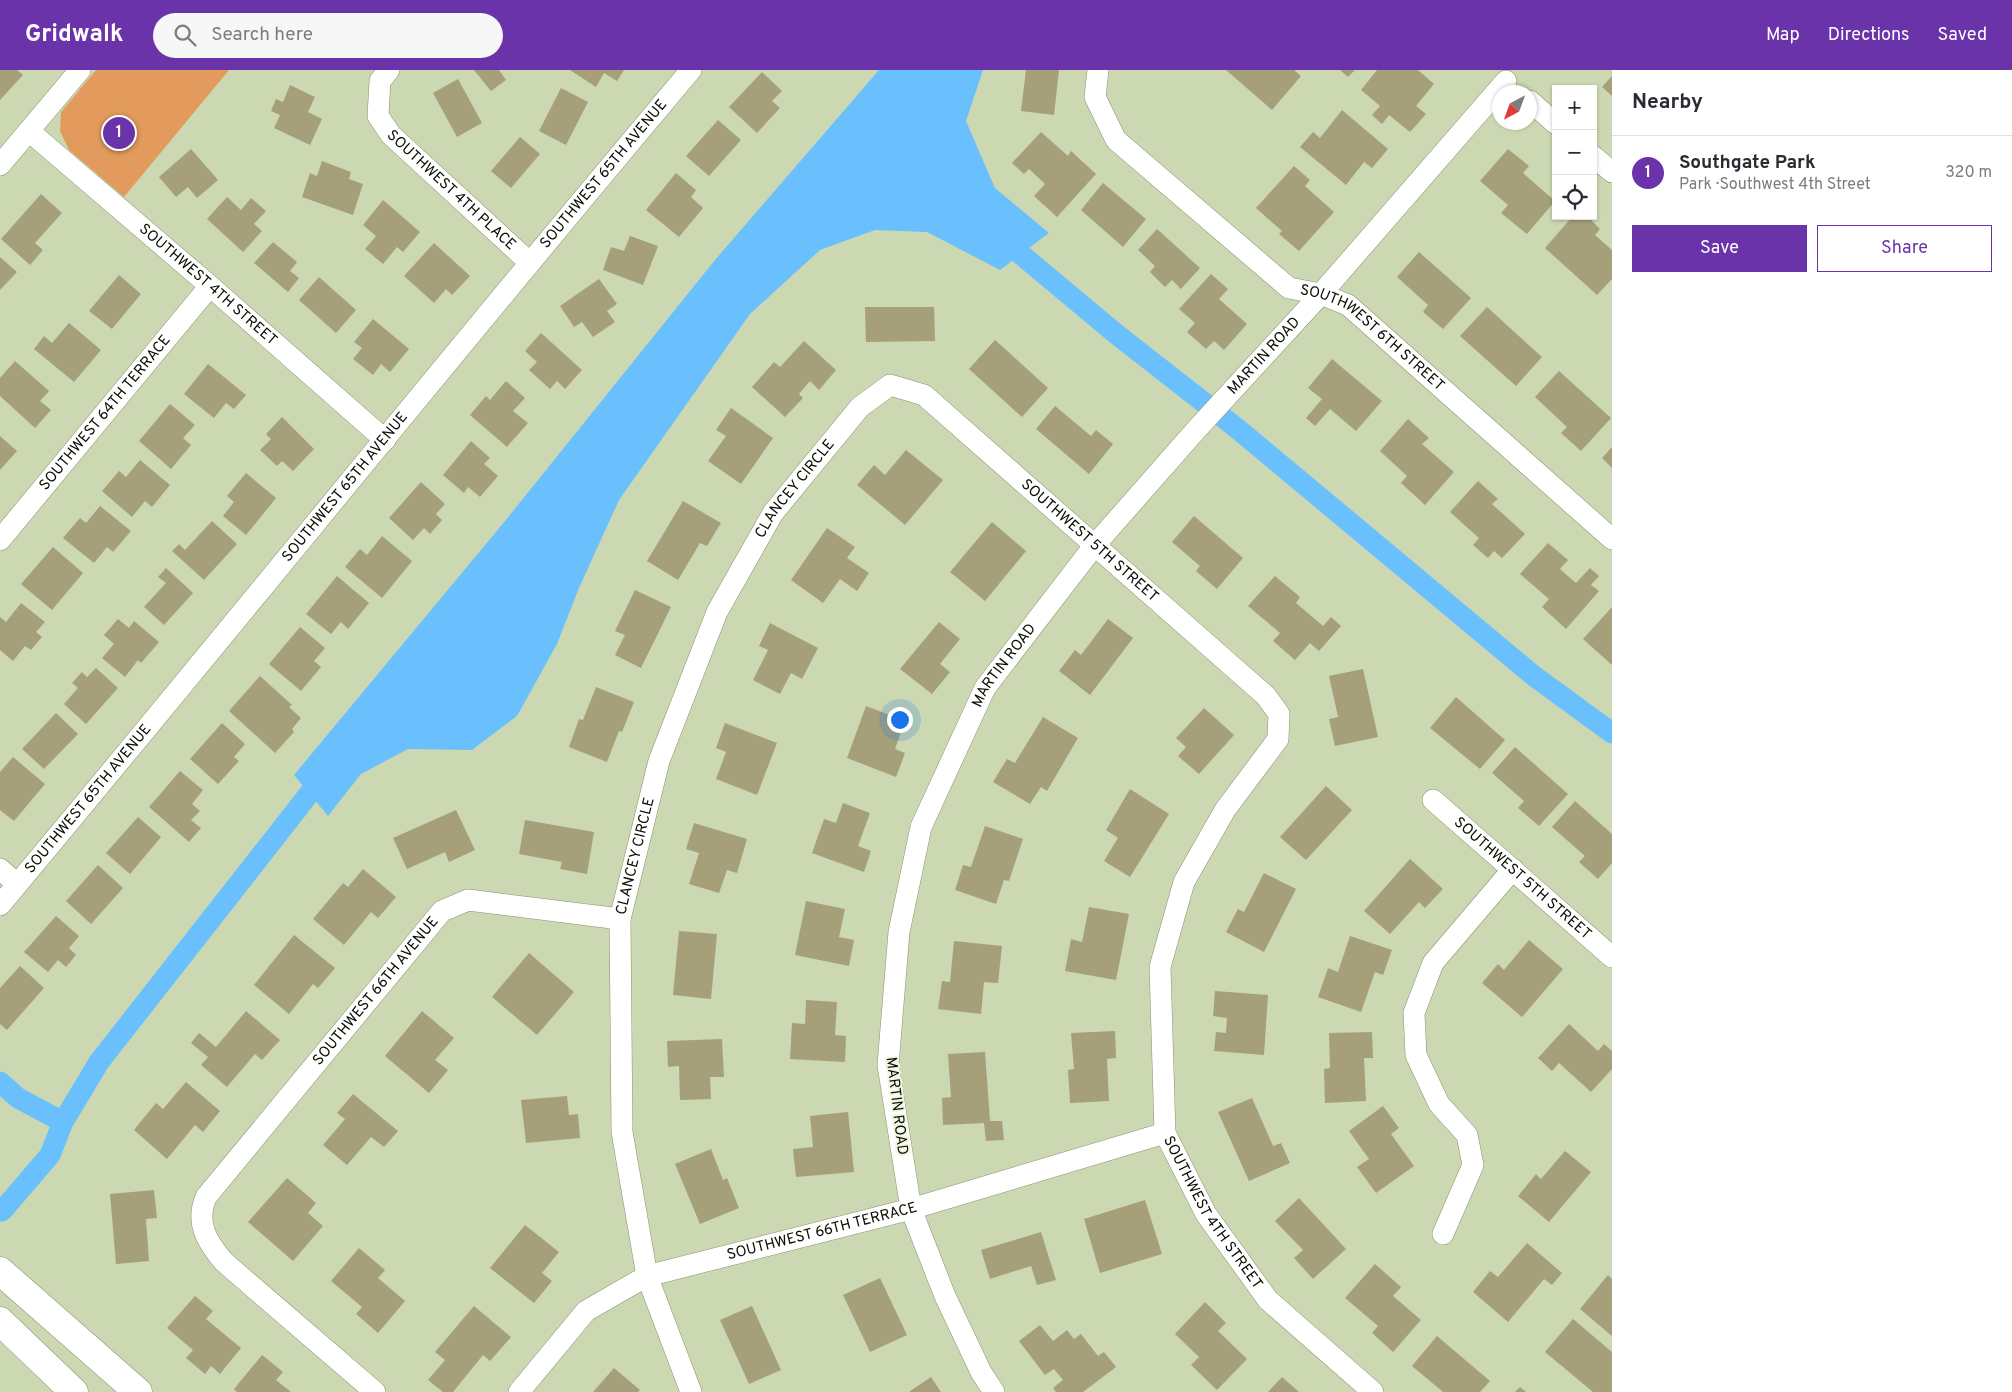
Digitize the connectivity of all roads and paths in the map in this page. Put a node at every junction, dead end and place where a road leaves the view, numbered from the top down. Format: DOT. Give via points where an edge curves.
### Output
graph roads {
  1 [pos="80,70"];
  2 [pos="389,70"];
  3 [pos="691,70"];
  4 [pos="1098,70"];
  5 [pos="1506,81"];
  6 [pos="1537,107"];
  7 [pos="1552,120"];
  8 [pos="29,131"];
  9 [pos="1597,159"];
  10 [pos="0,165"];
  11 [pos="1612,172"];
  12 [pos="529,262"];
  13 [pos="210,286"];
  14 [pos="1321,294"];
  15 [pos="890,385"];
  16 [pos="385,440"];
  17 [pos="1612,539"];
  18 [pos="0,540"];
  19 [pos="1094,546"];
  20 [pos="1279,714"];
  21 [pos="1432,800"];
  22 [pos="0,869"];
  23 [pos="1513,869"];
  24 [pos="17,884"];
  25 [pos="0,905"];
  26 [pos="620,919"];
  27 [pos="1612,957"];
  28 [pos="1165,1133"];
  29 [pos="910,1209"];
  30 [pos="1443,1234"];
  31 [pos="0,1271"];
  32 [pos="647,1276"];
  33 [pos="0,1321"];
  34 [pos="74,1392"];
  35 [pos="138,1392"];
  36 [pos="374,1392"];
  37 [pos="519,1392"];
  38 [pos="691,1392"];
  39 [pos="994,1392"];
  40 [pos="1373,1392"];
  1 -- 8 [label="street"];
  2 -- 12 [label="street, SOUTHWEST 4TH PLACE" via="380,81 378,116 391,135"];
  3 -- 12 [label="street, SOUTHWEST 65TH AVENUE"];
  4 -- 14 [label="street, SOUTHWEST 6TH STREET" via="1095,97 1116,140 1289,288"];
  5 -- 14 [label="street, MARTIN ROAD"];
  6 -- 7 [label="street"];
  8 -- 10 [label="street"];
  8 -- 13 [label="street, SOUTHWEST 4TH STREET"];
  9 -- 11 [label="street"];
  12 -- 16 [label="street, SOUTHWEST 65TH AVENUE"];
  13 -- 16 [label="street, SOUTHWEST 4TH STREET"];
  13 -- 18 [label="street, SOUTHWEST 64TH TERRACE"];
  14 -- 17 [label="street, SOUTHWEST 6TH STREET" via="1348,305"];
  14 -- 19 [label="street, MARTIN ROAD" via="1232,389"];
  15 -- 19 [label="street, SOUTHWEST 5TH STREET" via="924,394"];
  15 -- 26 [label="street, CLANCEY CIRCLE" via="860,408 773,513 717,612 659,761"];
  16 -- 24 [label="street, SOUTHWEST 65TH AVENUE"];
  19 -- 20 [label="street, SOUTHWEST 5TH STREET" via="1266,696"];
  19 -- 29 [label="street, MARTIN ROAD" via="985,688 921,827 899,932 888,1065"];
  20 -- 28 [label="street, SOUTHWEST 4TH STREET" via="1278,739 1225,810 1184,882 1160,967"];
  21 -- 23 [label="street, SOUTHWEST 5TH STREET"];
  22 -- 24 [label="street"];
  23 -- 27 [label="street, SOUTHWEST 5TH STREET"];
  23 -- 30 [label="street" via="1433,962 1414,1013 1416,1055 1439,1104 1467,1135 1473,1165"];
  24 -- 25 [label="street, SOUTHWEST 65TH AVENUE"];
  26 -- 32 [label="street, CLANCEY CIRCLE" via="622,1132"];
  26 -- 36 [label="street, SOUTHWEST 66TH AVENUE" via="468,900 442,911 206,1197 202,1206 202,1229 224,1262"];
  28 -- 29 [label="street, SOUTHWEST 66TH TERRACE"];
  28 -- 40 [label="street, SOUTHWEST 4TH STREET" via="1206,1214 1268,1300"];
  29 -- 32 [label="street, SOUTHWEST 66TH TERRACE"];
  29 -- 39 [label="street, MARTIN ROAD" via="945,1296 980,1372"];
  31 -- 35 [label="main road"];
  32 -- 37 [label="street, SOUTHWEST 66TH TERRACE" via="586,1311"];
  32 -- 38 [label="street, CLANCEY CIRCLE"];
  33 -- 34 [label="main road"];
}
